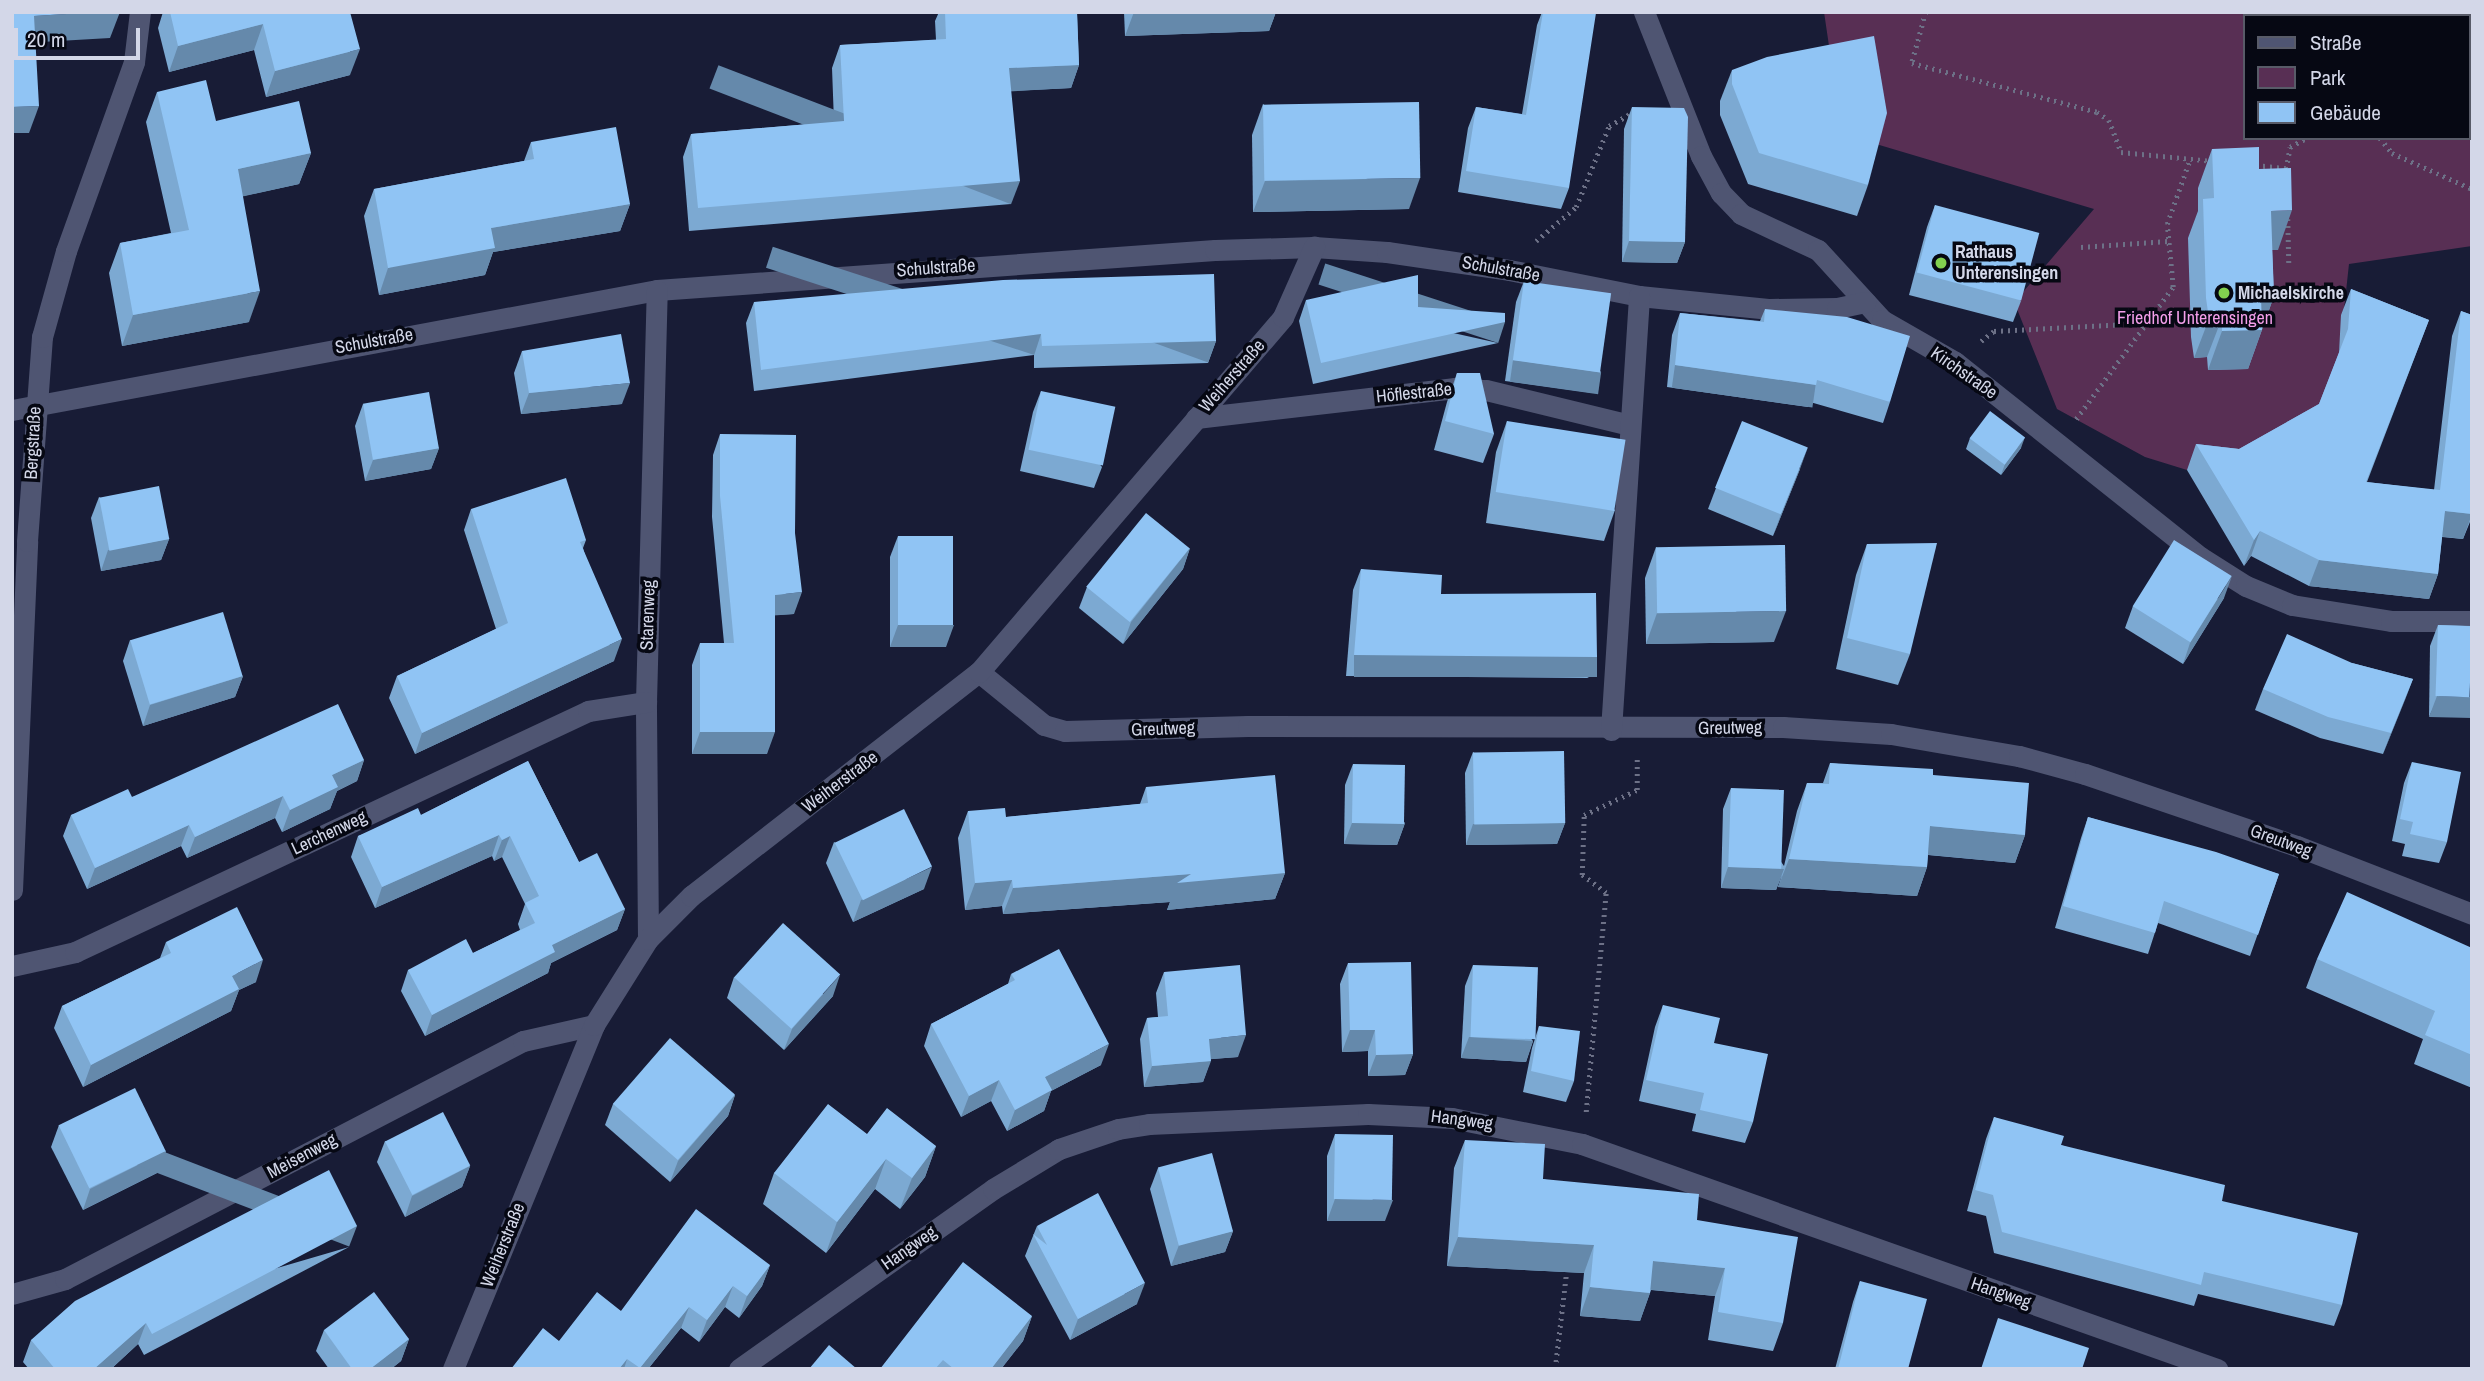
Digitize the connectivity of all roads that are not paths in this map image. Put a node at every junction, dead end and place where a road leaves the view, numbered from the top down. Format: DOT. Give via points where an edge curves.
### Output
graph roads {
  1 [pos="140,12"];
  2 [pos="1644,12"];
  3 [pos="1314,247"];
  4 [pos="657,290"];
  5 [pos="1639,296"];
  6 [pos="1865,302"];
  7 [pos="36,406"];
  8 [pos="12,410"];
  9 [pos="1195,418"];
  10 [pos="1630,425"];
  11 [pos="2472,621"];
  12 [pos="979,673"];
  13 [pos="646,702"];
  14 [pos="1611,730"];
  15 [pos="12,890"];
  16 [pos="2472,914"];
  17 [pos="648,939"];
  18 [pos="12,966"];
  19 [pos="594,1025"];
  20 [pos="12,1294"];
  21 [pos="453,1369"];
  22 [pos="738,1369"];
  23 [pos="2217,1369"];
  1 -- 7 [label="street, Bergstraße" via="134,62 51,297"];
  2 -- 6 [label="street, Kirchstraße" via="1676,97 1721,193 1741,214 1818,250"];
  3 -- 4 [label="street, Schulstraße" via="905,269"];
  3 -- 5 [label="street, Schulstraße" via="1434,258"];
  3 -- 9 [label="street, Weiherstraße" via="1283,317"];
  4 -- 7 [label="street, Schulstraße"];
  4 -- 13 [label="street, Starenweg"];
  5 -- 6 [label="street, Schulstraße" via="1770,309 1837,308"];
  5 -- 10 [label="street"];
  6 -- 11 [label="street, Kirchstraße" via="1881,320 1955,362 2200,557 2246,586 2292,605 2391,621"];
  7 -- 8 [label="street, Schulstraße"];
  7 -- 15 [label="street, Bergstraße"];
  9 -- 10 [label="street, Höflestraße" via="1455,388 1486,390"];
  9 -- 12 [label="street, Weiherstraße"];
  10 -- 14 [label="street"];
  12 -- 14 [label="street, Greutweg" via="1044,725 1065,731 1248,726"];
  12 -- 17 [label="street, Weiherstraße" via="691,897"];
  13 -- 17 [label="street, Starenweg"];
  13 -- 18 [label="street, Lerchenweg" via="588,711 75,952"];
  14 -- 16 [label="street, Greutweg" via="1783,727 1891,734 2019,756 2271,837"];
  17 -- 19 [label="street, Weiherstraße"];
  19 -- 20 [label="street, Meisenweg" via="523,1041 65,1279"];
  19 -- 21 [label="street, Weiherstraße"];
  22 -- 23 [label="street, Hangweg" via="1033,1163 1118,1129 1234,1119 1408,1115 1503,1126 1582,1144"];
}
